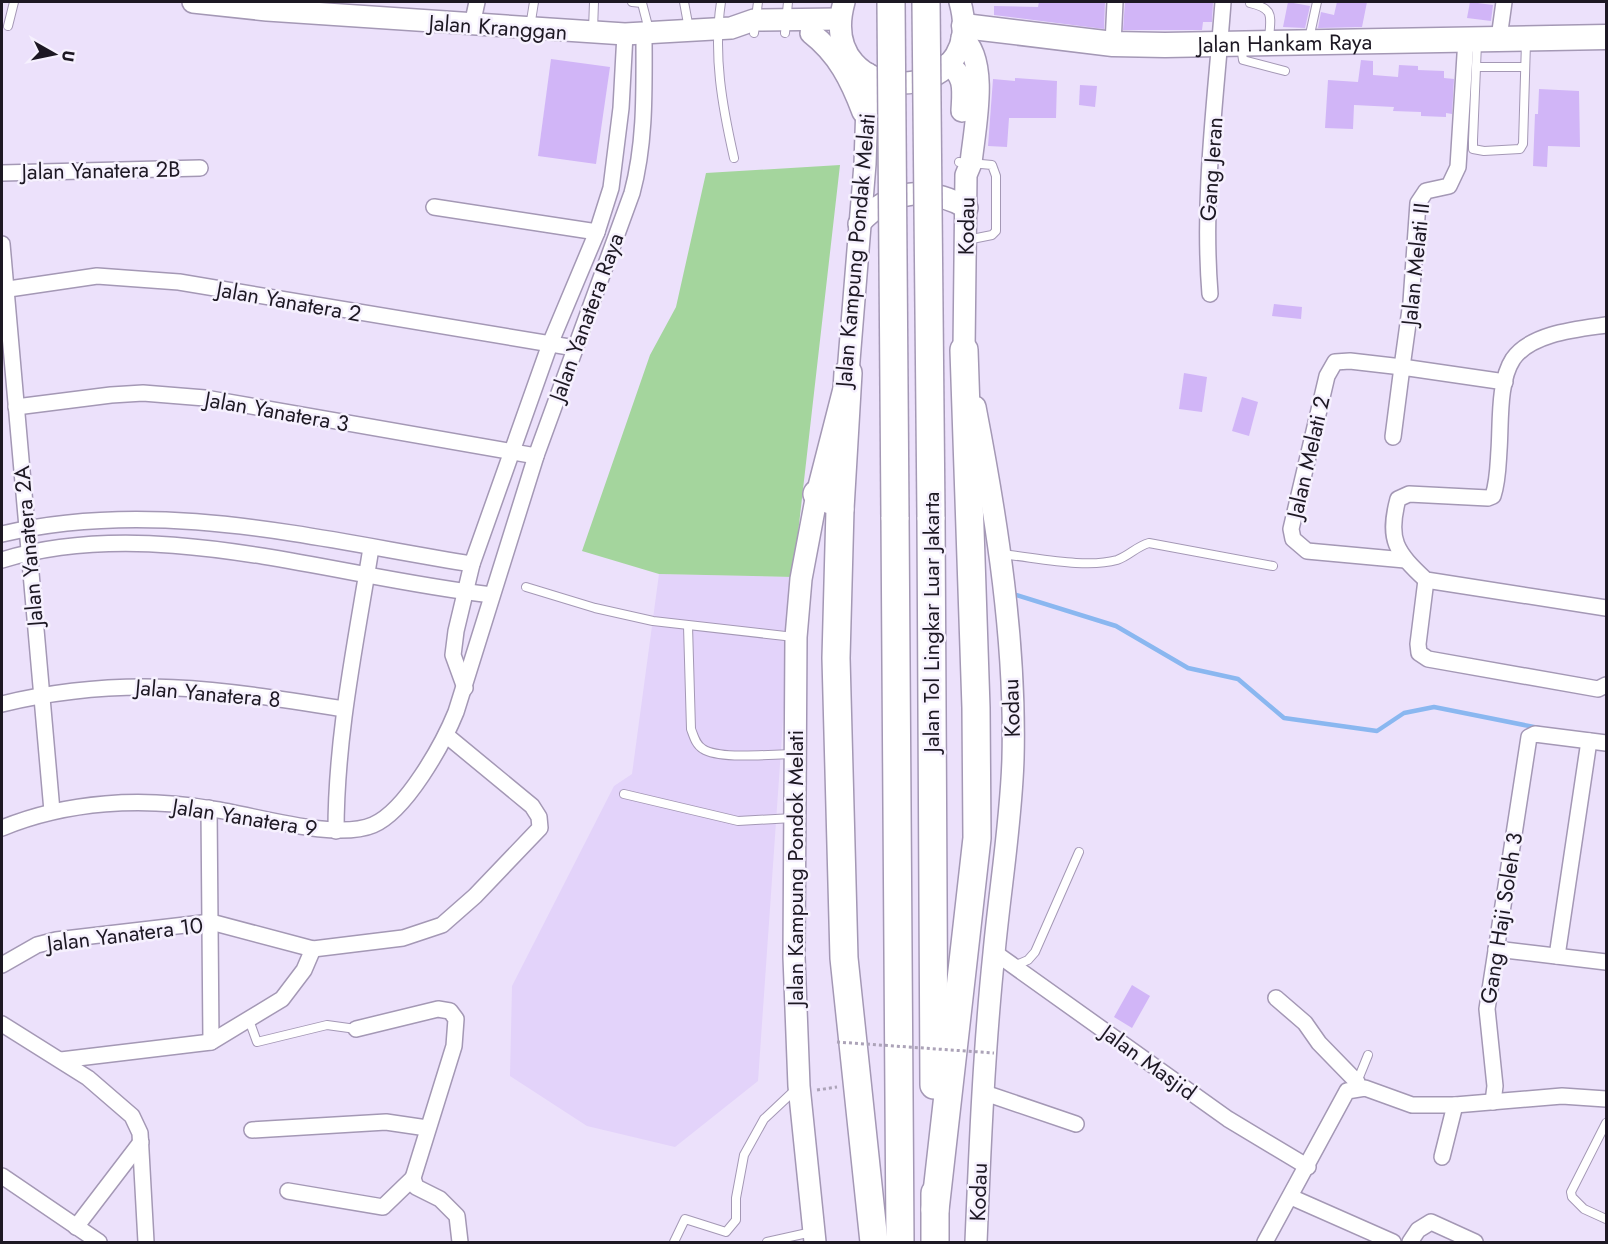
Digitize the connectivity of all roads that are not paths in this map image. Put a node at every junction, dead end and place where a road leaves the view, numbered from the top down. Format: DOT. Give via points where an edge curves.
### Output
graph roads {
  1 [pos="14,2"];
  2 [pos="193,2"];
  3 [pos="477,2"];
  4 [pos="534,2"];
  5 [pos="594,2"];
  6 [pos="632,2"];
  7 [pos="684,2"];
  8 [pos="721,2"];
  9 [pos="891,2"];
  10 [pos="926,2"];
  11 [pos="960,2"];
  12 [pos="1115,2"];
  13 [pos="1218,2"];
  14 [pos="1223,2"];
  15 [pos="1317,2"];
  16 [pos="1504,2"];
  17 [pos="1250,3"];
  18 [pos="229,4"];
  19 [pos="325,8"];
  20 [pos="842,17"];
  21 [pos="756,18"];
  22 [pos="786,18"];
  23 [pos="472,25"];
  24 [pos="8,26"];
  25 [pos="724,28"];
  26 [pos="530,29"];
  27 [pos="689,30"];
  28 [pos="963,32"];
  29 [pos="592,33"];
  30 [pos="811,33"];
  31 [pos="640,34"];
  32 [pos="1606,37"];
  33 [pos="1481,38"];
  34 [pos="1526,38"];
  35 [pos="1308,43"];
  36 [pos="1113,44"];
  37 [pos="1269,44"];
  38 [pos="1225,45"];
  39 [pos="948,64"];
  40 [pos="1477,67"];
  41 [pos="1525,67"];
  42 [pos="1285,71"];
  43 [pos="868,75"];
  44 [pos="968,125"];
  45 [pos="619,131"];
  46 [pos="866,132"];
  47 [pos="642,134"];
  48 [pos="734,158"];
  49 [pos="966,161"];
  50 [pos="200,168"];
  51 [pos="2,172"];
  52 [pos="434,207"];
  53 [pos="967,208"];
  54 [pos="860,224"];
  55 [pos="597,232"];
  56 [pos="966,240"];
  57 [pos="2,244"];
  58 [pos="3,289"];
  59 [pos="1210,294"];
  60 [pos="1606,325"];
  61 [pos="550,344"];
  62 [pos="575,348"];
  63 [pos="964,350"];
  64 [pos="1402,367"];
  65 [pos="848,373"];
  66 [pos="1505,382"];
  67 [pos="16,407"];
  68 [pos="1393,437"];
  69 [pos="511,451"];
  70 [pos="536,456"];
  71 [pos="817,494"];
  72 [pos="840,509"];
  73 [pos="27,528"];
  74 [pos="2,534"];
  75 [pos="371,548"];
  76 [pos="29,551"];
  77 [pos="1000,554"];
  78 [pos="2,560"];
  79 [pos="1405,560"];
  80 [pos="472,564"];
  81 [pos="1273,566"];
  82 [pos="367,576"];
  83 [pos="1426,580"];
  84 [pos="526,587"];
  85 [pos="465,592"];
  86 [pos="492,595"];
  87 [pos="1606,608"];
  88 [pos="688,626"];
  89 [pos="796,637"];
  90 [pos="1606,685"];
  91 [pos="465,688"];
  92 [pos="41,694"];
  93 [pos="2,704"];
  94 [pos="344,709"];
  95 [pos="446,735"];
  96 [pos="1589,741"];
  97 [pos="1606,743"];
  98 [pos="793,754"];
  99 [pos="624,794"];
  100 [pos="210,808"];
  101 [pos="52,811"];
  102 [pos="794,818"];
  103 [pos="2,828"];
  104 [pos="336,831"];
  105 [pos="1079,852"];
  106 [pos="211,922"];
  107 [pos="313,949"];
  108 [pos="1496,949"];
  109 [pos="994,952"];
  110 [pos="1557,956"];
  111 [pos="1606,962"];
  112 [pos="2,965"];
  113 [pos="1014,966"];
  114 [pos="1276,998"];
  115 [pos="249,1020"];
  116 [pos="2,1024"];
  117 [pos="356,1029"];
  118 [pos="211,1042"];
  119 [pos="1368,1055"];
  120 [pos="61,1060"];
  121 [pos="1356,1085"];
  122 [pos="799,1089"];
  123 [pos="982,1092"];
  124 [pos="1606,1099"];
  125 [pos="1493,1102"];
  126 [pos="1455,1105"];
  127 [pos="1606,1123"];
  128 [pos="1076,1124"];
  129 [pos="427,1128"];
  130 [pos="252,1130"];
  131 [pos="141,1142"];
  132 [pos="1442,1157"];
  133 [pos="1308,1167"];
  134 [pos="2,1176"];
  135 [pos="413,1178"];
  136 [pos="288,1191"];
  137 [pos="1291,1197"];
  138 [pos="935,1209"];
  139 [pos="1606,1220"];
  140 [pos="76,1227"];
  141 [pos="814,1237"];
  142 [pos="99,1242"];
  143 [pos="146,1242"];
  144 [pos="460,1242"];
  145 [pos="674,1242"];
  146 [pos="767,1242"];
  147 [pos="874,1242"];
  148 [pos="900,1242"];
  149 [pos="935,1242"];
  150 [pos="976,1242"];
  151 [pos="1265,1242"];
  152 [pos="1393,1242"];
  153 [pos="1410,1242"];
  154 [pos="1475,1242"];
  1 -- 24 [label="lane"];
  2 -- 18 [label="main road, Jalan Kranggan"];
  3 -- 23 [label="street"];
  4 -- 26 [label="lane"];
  5 -- 29 [label="lane"];
  6 -- 31 [label="lane" via="642,3"];
  7 -- 27 [label="lane"];
  8 -- 25 [label="lane"];
  9 -- 148 [label="highway, Jalan Tol Lingkar Luar Jakarta, bridge"];
  10 -- 138 [label="highway, Jalan Tol Lingkar Luar Jakarta, bridge"];
  11 -- 28 [label="main road"];
  12 -- 36 [label="street"];
  13 -- 38 [label="street"];
  14 -- 38 [label="street"];
  15 -- 35 [label="lane"];
  16 -- 33 [label="street"];
  17 -- 37 [label="lane" via="1269,11"];
  18 -- 19 [label="main road, Jalan Kranggan"];
  19 -- 23 [label="main road, Jalan Kranggan"];
  20 -- 22 [label="main road, Jalan Kranggan"];
  20 -- 30 [label="main road, Jalan Kranggan"];
  20 -- 43 [label="main road" via="850,56"];
  21 -- 22 [label="main road, Jalan Kranggan"];
  21 -- 25 [label="main road, Jalan Kranggan"];
  22 -- 30 [label="main road, Jalan Kranggan"];
  23 -- 26 [label="main road, Jalan Kranggan"];
  25 -- 27 [label="main road, Jalan Kranggan"];
  25 -- 48 [label="lane" via="719,85"];
  26 -- 29 [label="main road, Jalan Kranggan"];
  27 -- 31 [label="main road, Jalan Kranggan"];
  28 -- 36 [label="main road, Jalan Hankam Raya"];
  28 -- 39 [label="main road"];
  28 -- 44 [label="main road, Kodau" via="977,62 978,77"];
  29 -- 31 [label="main road, Jalan Kranggan"];
  30 -- 46 [label="main road" via="847,72"];
  31 -- 45 [label="street, Jalan Yanatera Raya"];
  31 -- 47 [label="street, Jalan Yanatera Raya"];
  32 -- 34 [label="main road, Jalan Hankam Raya"];
  33 -- 34 [label="main road, Jalan Hankam Raya"];
  33 -- 35 [label="main road, Jalan Hankam Raya"];
  33 -- 40 [label="lane"];
  33 -- 64 [label="street, Jalan Melati II" via="1458,167 1449,186 1426,191 1418,203"];
  34 -- 41 [label="lane"];
  35 -- 37 [label="main road, Jalan Hankam Raya"];
  36 -- 38 [label="main road, Jalan Hankam Raya"];
  37 -- 38 [label="main road, Jalan Hankam Raya"];
  38 -- 42 [label="lane" via="1243,60"];
  38 -- 59 [label="street, Gang Jeran" via="1207,205"];
  39 -- 43 [label="main road" via="934,76 912,84 889,84"];
  39 -- 44 [label="main road, Kodau" via="963,80"];
  40 -- 41 [label="lane"];
  40 -- 41 [label="lane" via="1473,149 1484,151 1520,149 1523,144"];
  43 -- 46 [label="main road, Jalan Kampung Pondak Melati"];
  44 -- 49 [label="main road, Kodau"];
  45 -- 47 [label="street"];
  45 -- 55 [label="street, Jalan Yanatera Raya" via="611,188"];
  46 -- 54 [label="main road, Jalan Kampung Pondak Melati"];
  47 -- 62 [label="street, Jalan Yanatera Raya" via="632,193"];
  49 -- 53 [label="main road, Kodau"];
  49 -- 56 [label="lane" via="992,165 997,225 992,235"];
  50 -- 51 [label="street, Jalan Yanatera 2B"];
  52 -- 55 [label="street"];
  53 -- 54 [label="main road" via="937,195 904,195 874,207"];
  53 -- 56 [label="main road, Kodau"];
  54 -- 65 [label="main road, Jalan Kampung Pondak Melati"];
  55 -- 61 [label="street, Jalan Yanatera Raya"];
  56 -- 63 [label="main road, Kodau"];
  57 -- 58 [label="street, Jalan Yanatera 2A"];
  58 -- 61 [label="street, Jalan Yanatera 2" via="97,276 179,282"];
  58 -- 67 [label="street, Jalan Yanatera 2A"];
  60 -- 66 [label="street" via="1574,329 1525,348 1513,360"];
  61 -- 62 [label="street, Jalan Yanatera 2"];
  61 -- 69 [label="street, Jalan Yanatera Raya"];
  62 -- 70 [label="street, Jalan Yanatera Raya"];
  63 -- 77 [label="main road, Kodau"];
  63 -- 138 [label="highway" via="977,838"];
  64 -- 66 [label="street"];
  64 -- 68 [label="street"];
  64 -- 79 [label="street, Jalan Melati 2" via="1335,362 1328,376 1291,529 1293,539 1307,551"];
  65 -- 71 [label="main road, Jalan Kampung Pondak Melati"];
  65 -- 72 [label="highway"];
  66 -- 79 [label="street" via="1493,496 1409,494 1398,499 1392,537"];
  67 -- 69 [label="street, Jalan Yanatera 3" via="111,394 205,398"];
  67 -- 73 [label="street, Jalan Yanatera 2A"];
  69 -- 70 [label="street, Jalan Yanatera 3"];
  69 -- 80 [label="street, Jalan Yanatera Raya"];
  70 -- 86 [label="street, Jalan Yanatera Raya"];
  71 -- 72 [label="highway" via="835,502"];
  71 -- 89 [label="main road, Jalan Kampung Pondok Melati" via="801,579"];
  72 -- 147 [label="highway" via="836,658 844,958"];
  73 -- 74 [label="street"];
  73 -- 75 [label="street" via="119,518 187,520 257,527"];
  73 -- 76 [label="street, Jalan Yanatera 2A"];
  75 -- 80 [label="street"];
  75 -- 82 [label="street"];
  76 -- 78 [label="street"];
  76 -- 82 [label="street" via="184,544"];
  76 -- 92 [label="street, Jalan Yanatera 2A"];
  77 -- 81 [label="lane" via="1100,563 1120,559 1137,546 1149,543"];
  77 -- 109 [label="main road, Kodau" via="1013,757"];
  79 -- 83 [label="street"];
  80 -- 85 [label="street, Jalan Yanatera Raya"];
  82 -- 85 [label="street"];
  82 -- 94 [label="street"];
  83 -- 87 [label="street"];
  83 -- 90 [label="street" via="1419,654 1532,679 1598,688"];
  84 -- 88 [label="lane" via="613,613"];
  85 -- 86 [label="street"];
  85 -- 91 [label="street, Jalan Yanatera Raya" via="453,655"];
  86 -- 91 [label="street, Jalan Yanatera Raya"];
  88 -- 89 [label="lane"];
  88 -- 98 [label="lane" via="691,729 697,744 721,754"];
  89 -- 98 [label="main road, Jalan Kampung Pondok Melati"];
  91 -- 95 [label="street, Jalan Yanatera Raya"];
  92 -- 93 [label="street, Jalan Yanatera 8"];
  92 -- 94 [label="street, Jalan Yanatera 8" via="114,686 177,686"];
  92 -- 101 [label="street, Jalan Yanatera 2A"];
  94 -- 104 [label="street" via="336,784"];
  95 -- 104 [label="street, Jalan Yanatera 9" via="404,799 390,813 360,830"];
  95 -- 107 [label="street, Jalan Yanatera 10" via="532,806 540,828 442,925 403,938"];
  96 -- 97 [label="street"];
  96 -- 108 [label="street, Gang Haji Soleh 3" via="1530,735"];
  96 -- 110 [label="street"];
  98 -- 102 [label="main road, Jalan Kampung Pondok Melati"];
  99 -- 102 [label="lane" via="738,821"];
  100 -- 101 [label="street, Jalan Yanatera 9" via="118,802"];
  100 -- 104 [label="street, Jalan Yanatera 9"];
  100 -- 106 [label="street"];
  101 -- 103 [label="street, Jalan Yanatera 9"];
  102 -- 122 [label="main road, Jalan Kampung Pondok Melati"];
  105 -- 113 [label="lane" via="1035,952"];
  106 -- 107 [label="street, Jalan Yanatera 10"];
  106 -- 112 [label="street, Jalan Yanatera 10" via="56,940 37,945"];
  106 -- 118 [label="street"];
  107 -- 115 [label="street" via="304,970 282,999"];
  108 -- 110 [label="street"];
  108 -- 125 [label="street, Gang Haji Soleh 3" via="1486,1019 1495,1086"];
  109 -- 113 [label="street, Jalan Masjid"];
  109 -- 123 [label="main road, Kodau"];
  110 -- 111 [label="street"];
  113 -- 133 [label="street, Jalan Masjid" via="1228,1119"];
  114 -- 121 [label="street" via="1305,1023"];
  115 -- 117 [label="lane" via="257,1042 327,1025"];
  115 -- 118 [label="street"];
  116 -- 120 [label="street"];
  117 -- 129 [label="street" via="438,1009 450,1011 456,1019 454,1046"];
  118 -- 120 [label="street"];
  119 -- 121 [label="lane"];
  120 -- 131 [label="street" via="123,1106 140,1133"];
  121 -- 126 [label="street" via="1412,1105"];
  121 -- 133 [label="street" via="1347,1091"];
  122 -- 141 [label="main road, Jalan Kampung Pondok Melati"];
  122 -- 145 [label="lane" via="764,1119 744,1155 736,1220 726,1232 685,1219"];
  123 -- 128 [label="street"];
  123 -- 150 [label="main road, Kodau"];
  124 -- 125 [label="street" via="1562,1096"];
  125 -- 126 [label="street"];
  126 -- 132 [label="street"];
  127 -- 139 [label="lane" via="1572,1192 1584,1209"];
  129 -- 130 [label="street" via="386,1122"];
  129 -- 135 [label="street"];
  131 -- 140 [label="street"];
  131 -- 143 [label="street"];
  133 -- 137 [label="street"];
  134 -- 140 [label="street"];
  135 -- 136 [label="street" via="383,1207"];
  135 -- 144 [label="street" via="416,1187 441,1199 457,1216"];
  137 -- 151 [label="street"];
  137 -- 152 [label="street"];
  138 -- 149 [label="highway, Jalan Tol Lingkar Luar Jakarta"];
  140 -- 142 [label="street"];
  141 -- 146 [label="lane"];
  153 -- 154 [label="street" via="1418,1230 1431,1222"];
}
